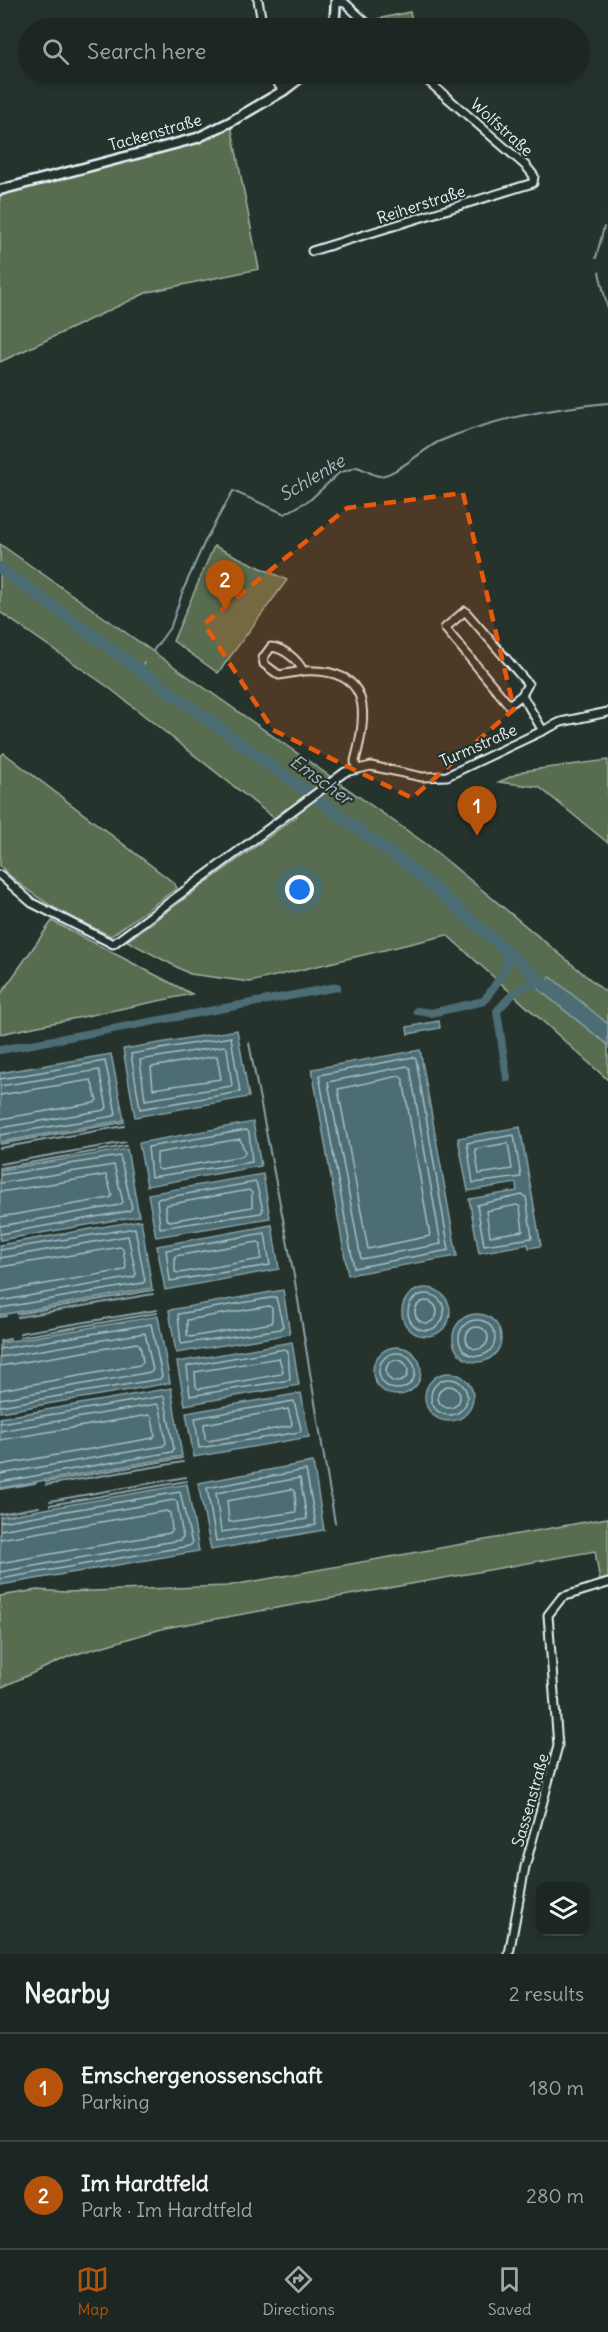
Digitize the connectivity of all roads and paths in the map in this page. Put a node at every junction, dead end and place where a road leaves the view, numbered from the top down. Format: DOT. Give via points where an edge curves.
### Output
graph roads {
  1 [pos="258,0"];
  2 [pos="336,1"];
  3 [pos="261,18"];
  4 [pos="334,18"];
  5 [pos="361,18"];
  6 [pos="278,84"];
  7 [pos="291,84"];
  8 [pos="432,84"];
  9 [pos="282,91"];
  10 [pos="535,179"];
  11 [pos="0,190"];
  12 [pos="312,251"];
  13 [pos="303,671"];
  14 [pos="522,695"];
  15 [pos="608,712"];
  16 [pos="543,731"];
  17 [pos="356,768"];
  18 [pos="0,875"];
  19 [pos="608,1583"];
  20 [pos="509,1954"];
  1 -- 3 [label="street"];
  2 -- 4 [label="street"];
  2 -- 5 [label="street" via="345,3"];
  6 -- 9 [label="street"];
  7 -- 9 [label="street, Tackenstraße"];
  8 -- 10 [label="street, Wolfstraße" via="487,130"];
  9 -- 11 [label="street, Tackenstraße" via="197,138"];
  10 -- 12 [label="street, Reiherstraße" via="530,185"];
  13 -- 13 [label="street" via="299,663 278,647 271,647 263,658 264,664 279,675"];
  13 -- 17 [label="street" via="335,676 360,696 364,716"];
  14 -- 14 [label="street" via="509,705 444,628 465,611 528,684"];
  14 -- 16 [label="street"];
  15 -- 16 [label="street, Turmstraße" via="582,716"];
  16 -- 17 [label="street, Turmstraße" via="447,776 422,777 382,767"];
  17 -- 18 [label="street" via="295,807 113,944 32,903"];
  19 -- 20 [label="street, Sassenstraße" via="562,1597 548,1615 558,1746 525,1867"];
}
